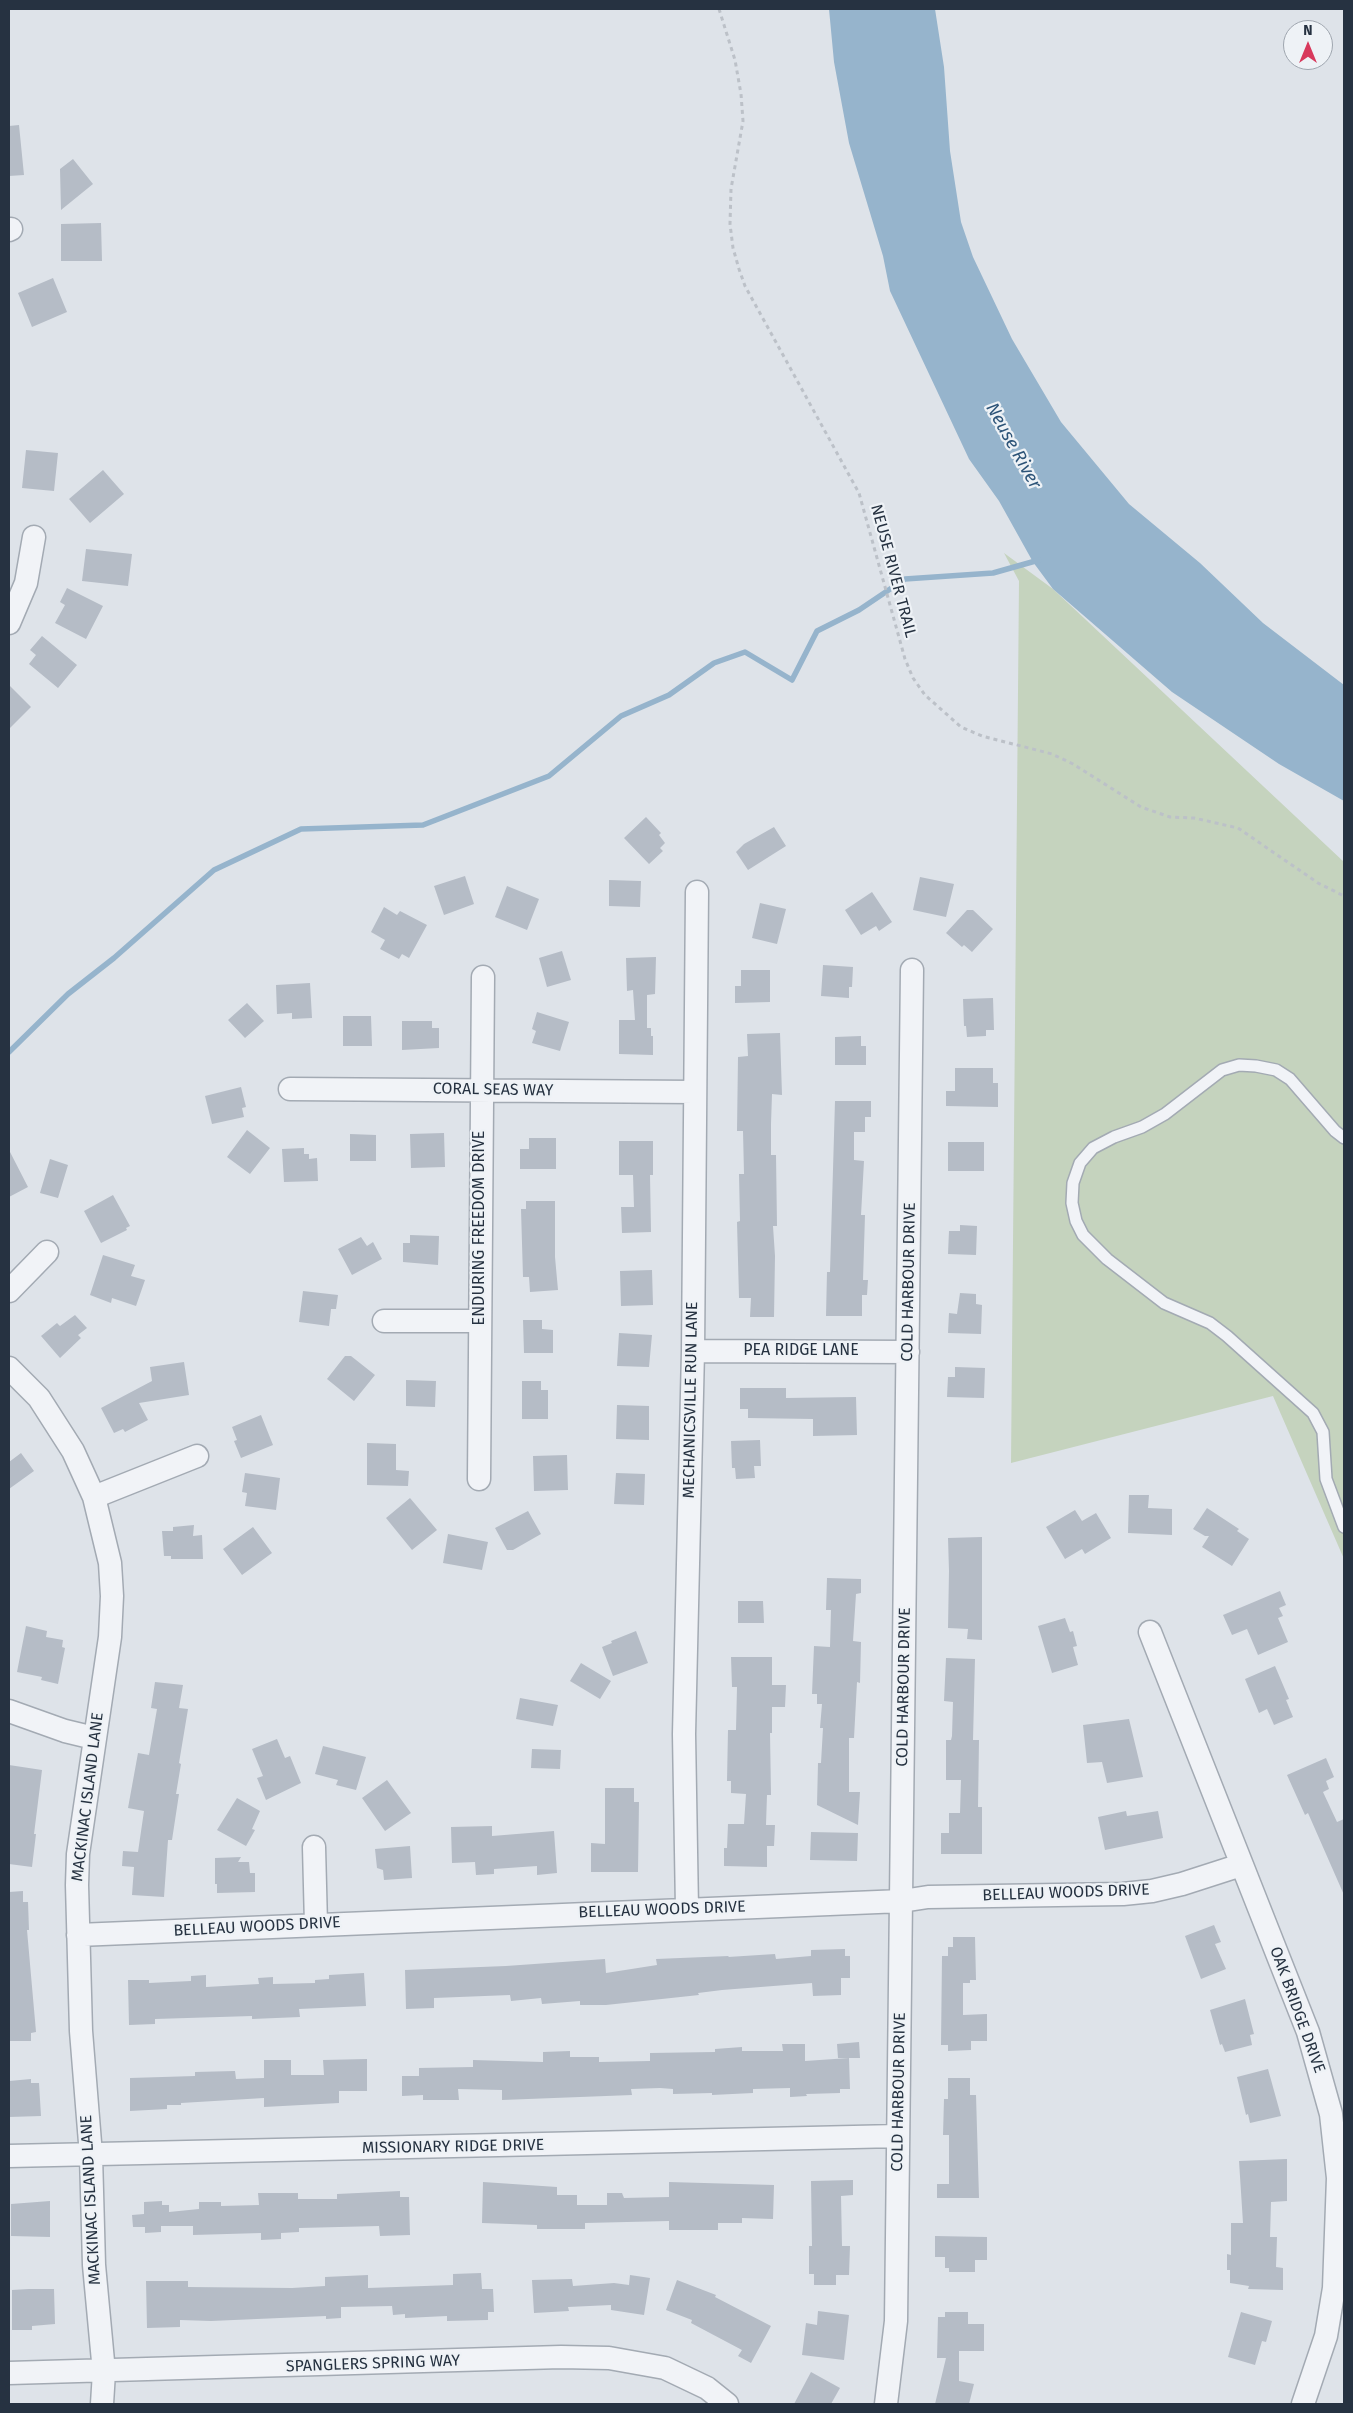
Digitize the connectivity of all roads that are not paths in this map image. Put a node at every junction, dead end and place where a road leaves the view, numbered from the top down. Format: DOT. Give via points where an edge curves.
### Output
graph roads {
  1 [pos="34,537"];
  2 [pos="9,623"];
  3 [pos="697,892"];
  4 [pos="912,970"];
  5 [pos="483,977"];
  6 [pos="290,1089"];
  7 [pos="482,1090"];
  8 [pos="695,1092"];
  9 [pos="1344,1138"];
  10 [pos="47,1252"];
  11 [pos="9,1291"];
  12 [pos="384,1321"];
  13 [pos="479,1321"];
  14 [pos="693,1351"];
  15 [pos="908,1352"];
  16 [pos="9,1368"];
  17 [pos="198,1456"];
  18 [pos="479,1479"];
  19 [pos="94,1496"];
  20 [pos="1344,1527"];
  21 [pos="1150,1632"];
  22 [pos="9,1711"];
  23 [pos="94,1738"];
  24 [pos="314,1847"];
  25 [pos="1241,1864"];
  26 [pos="902,1901"];
  27 [pos="687,1909"];
  28 [pos="316,1925"];
  29 [pos="78,1935"];
  30 [pos="898,2136"];
  31 [pos="91,2155"];
  32 [pos="9,2156"];
  33 [pos="104,2372"];
  34 [pos="9,2373"];
  35 [pos="102,2404"];
  36 [pos="727,2404"];
  37 [pos="886,2404"];
  38 [pos="1303,2404"];
  1 -- 2 [label="street" via="26,583"];
  3 -- 8 [label="street, MECHANICSVILLE RUN LANE"];
  4 -- 15 [label="street, COLD HARBOUR DRIVE"];
  5 -- 7 [label="street, ENDURING FREEDOM DRIVE"];
  6 -- 7 [label="street, CORAL SEAS WAY"];
  7 -- 8 [label="street, CORAL SEAS WAY"];
  7 -- 13 [label="street, ENDURING FREEDOM DRIVE"];
  8 -- 14 [label="street, MECHANICSVILLE RUN LANE"];
  9 -- 20 [label="lane" via="1290,1079 1276,1070 1239,1065 1222,1070 1157,1118 1093,1148 1080,1163 1073,1183 1072,1203 1083,1235 1107,1259 1164,1303 1210,1323 1314,1413 1323,1432 1326,1479"];
  10 -- 11 [label="street"];
  12 -- 13 [label="street"];
  13 -- 18 [label="street, ENDURING FREEDOM DRIVE"];
  14 -- 15 [label="street, PEA RIDGE LANE"];
  14 -- 27 [label="street, MECHANICSVILLE RUN LANE" via="684,1734"];
  15 -- 26 [label="street, COLD HARBOUR DRIVE"];
  16 -- 19 [label="street, MACKINAC ISLAND LANE" via="39,1398 57,1425"];
  17 -- 19 [label="street"];
  19 -- 23 [label="street, MACKINAC ISLAND LANE" via="110,1563 112,1596 110,1636"];
  21 -- 25 [label="street, OAK BRIDGE DRIVE"];
  22 -- 23 [label="street" via="65,1732"];
  23 -- 29 [label="street, MACKINAC ISLAND LANE" via="78,1854"];
  24 -- 28 [label="street"];
  25 -- 26 [label="street, BELLEAU WOODS DRIVE" via="1152,1891 928,1896"];
  25 -- 38 [label="street, OAK BRIDGE DRIVE" via="1308,2032 1322,2078 1336,2150 1338,2209 1334,2288 1326,2336"];
  26 -- 27 [label="street, BELLEAU WOODS DRIVE"];
  26 -- 30 [label="street, COLD HARBOUR DRIVE"];
  27 -- 28 [label="street, BELLEAU WOODS DRIVE"];
  28 -- 29 [label="street, BELLEAU WOODS DRIVE"];
  29 -- 31 [label="street, MACKINAC ISLAND LANE" via="84,2087"];
  30 -- 31 [label="street, MISSIONARY RIDGE DRIVE"];
  30 -- 37 [label="street, COLD HARBOUR DRIVE" via="896,2321"];
  31 -- 32 [label="street, MISSIONARY RIDGE DRIVE"];
  31 -- 33 [label="street, MACKINAC ISLAND LANE" via="94,2265"];
  33 -- 34 [label="street, SPANGLERS SPRING WAY"];
  33 -- 35 [label="street, MACKINAC ISLAND LANE"];
  33 -- 36 [label="street, SPANGLERS SPRING WAY" via="609,2358 665,2368 707,2388"];
}
